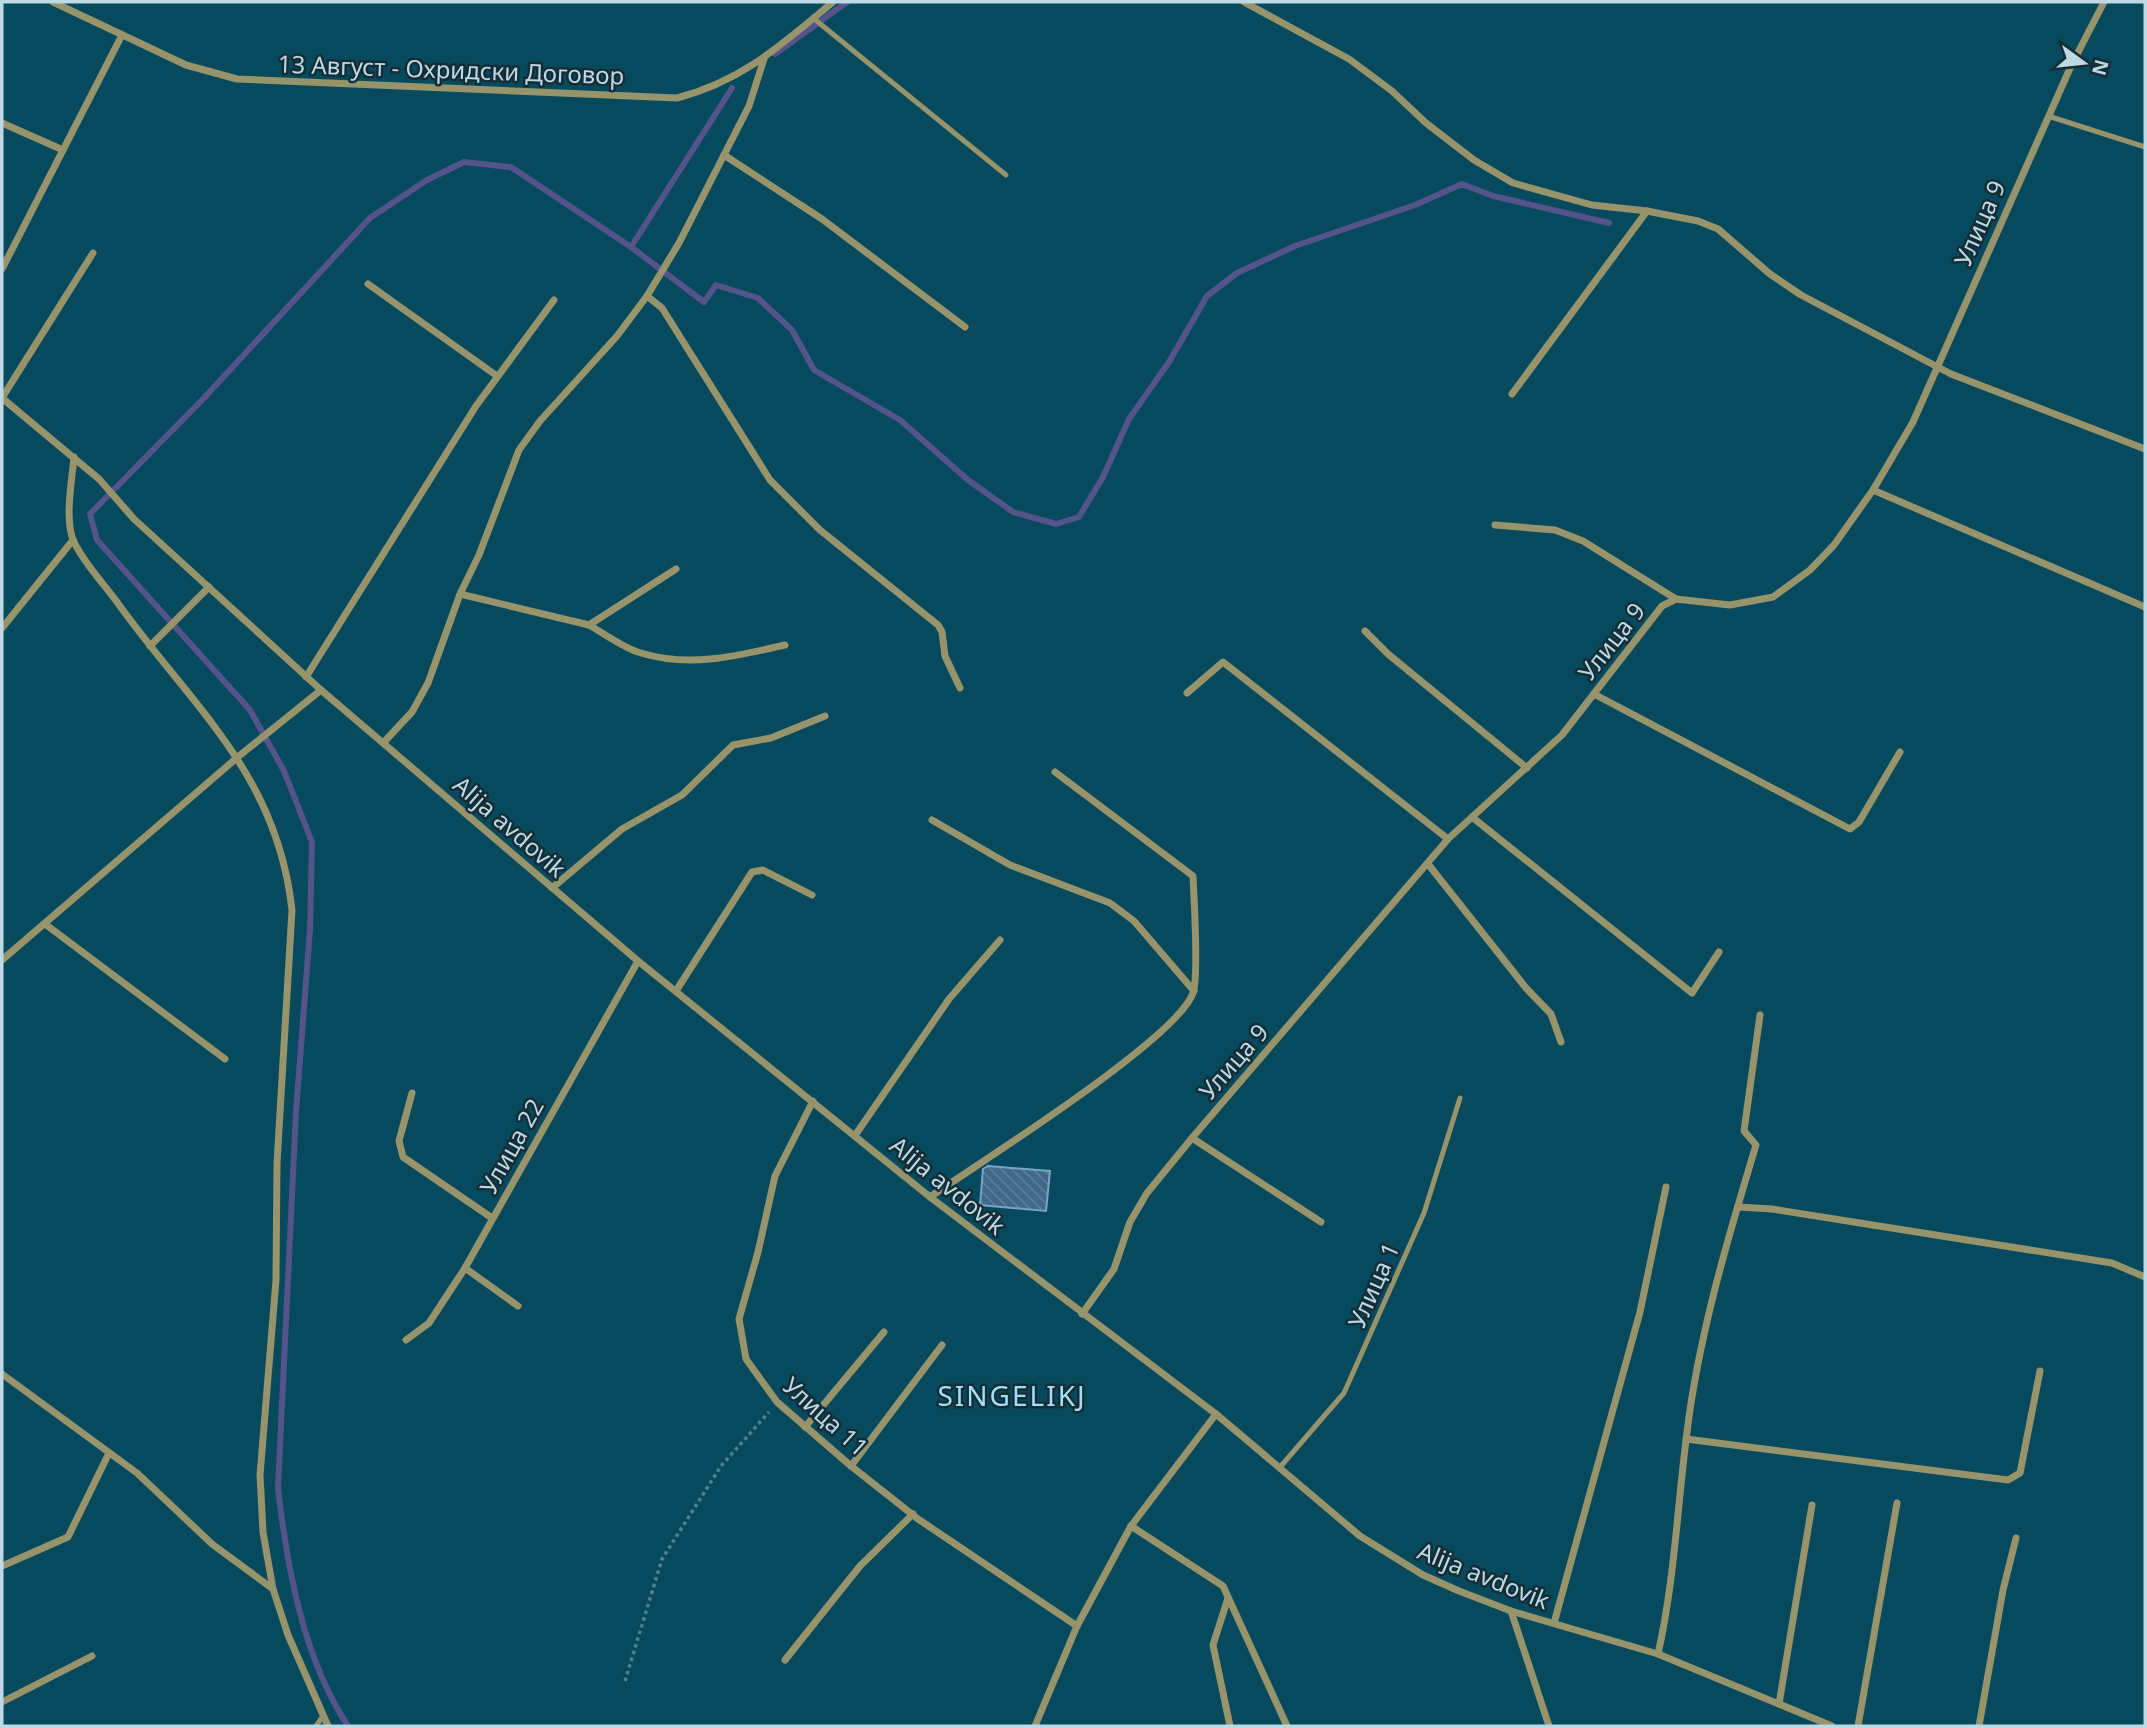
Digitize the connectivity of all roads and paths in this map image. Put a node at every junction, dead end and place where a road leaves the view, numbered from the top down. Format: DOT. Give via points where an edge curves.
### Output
graph roads {
  1 [pos="53,2"];
  2 [pos="833,2"];
  3 [pos="1244,2"];
  4 [pos="2104,2"];
  5 [pos="813,18"];
  6 [pos="122,35"];
  7 [pos="764,58"];
  8 [pos="2048,116"];
  9 [pos="2,123"];
  10 [pos="2145,147"];
  11 [pos="63,150"];
  12 [pos="724,155"];
  13 [pos="1006,175"];
  14 [pos="1647,211"];
  15 [pos="93,253"];
  16 [pos="2,269"];
  17 [pos="368,284"];
  18 [pos="647,296"];
  19 [pos="554,300"];
  20 [pos="965,327"];
  21 [pos="1936,365"];
  22 [pos="497,376"];
  23 [pos="1512,394"];
  24 [pos="2,398"];
  25 [pos="2145,449"];
  26 [pos="74,457"];
  27 [pos="1873,490"];
  28 [pos="1495,525"];
  29 [pos="73,540"];
  30 [pos="676,569"];
  31 [pos="209,587"];
  32 [pos="460,594"];
  33 [pos="1676,599"];
  34 [pos="2145,607"];
  35 [pos="589,625"];
  36 [pos="2,628"];
  37 [pos="1365,631"];
  38 [pos="785,645"];
  39 [pos="150,646"];
  40 [pos="306,677"];
  41 [pos="960,688"];
  42 [pos="321,690"];
  43 [pos="1187,693"];
  44 [pos="1594,694"];
  45 [pos="825,716"];
  46 [pos="384,742"];
  47 [pos="1900,752"];
  48 [pos="239,757"];
  49 [pos="1527,768"];
  50 [pos="1055,772"];
  51 [pos="1472,817"];
  52 [pos="932,820"];
  53 [pos="1448,839"];
  54 [pos="1429,864"];
  55 [pos="552,888"];
  56 [pos="811,895"];
  57 [pos="45,924"];
  58 [pos="1000,940"];
  59 [pos="1720,952"];
  60 [pos="2,960"];
  61 [pos="638,961"];
  62 [pos="676,991"];
  63 [pos="1194,992"];
  64 [pos="1760,1015"];
  65 [pos="1561,1042"];
  66 [pos="225,1059"];
  67 [pos="412,1093"];
  68 [pos="1460,1098"];
  69 [pos="813,1101"];
  70 [pos="856,1134"];
  71 [pos="1192,1138"];
  72 [pos="1666,1187"];
  73 [pos="930,1197"];
  74 [pos="1738,1207"];
  75 [pos="492,1219"];
  76 [pos="1321,1222"];
  77 [pos="465,1268"];
  78 [pos="2145,1277"];
  79 [pos="518,1306"];
  80 [pos="1082,1314"];
  81 [pos="884,1332"];
  82 [pos="406,1340"];
  83 [pos="942,1345"];
  84 [pos="2040,1371"];
  85 [pos="2,1374"];
  86 [pos="777,1402"];
  87 [pos="1216,1415"];
  88 [pos="805,1427"];
  89 [pos="1686,1439"];
  90 [pos="109,1453"];
  91 [pos="851,1466"];
  92 [pos="1281,1466"];
  93 [pos="1897,1503"];
  94 [pos="1812,1505"];
  95 [pos="913,1514"];
  96 [pos="1131,1526"];
  97 [pos="2016,1538"];
  98 [pos="2,1566"];
  99 [pos="273,1589"];
  100 [pos="1228,1598"];
  101 [pos="1511,1611"];
  102 [pos="1554,1623"];
  103 [pos="1077,1626"];
  104 [pos="1658,1654"];
  105 [pos="92,1657"];
  106 [pos="785,1660"];
  107 [pos="625,1681"];
  108 [pos="2,1702"];
  109 [pos="1779,1704"];
  110 [pos="323,1716"];
  111 [pos="316,1726"];
  112 [pos="328,1726"];
  113 [pos="1035,1726"];
  114 [pos="1230,1726"];
  115 [pos="1287,1726"];
  116 [pos="1549,1726"];
  117 [pos="1832,1726"];
  118 [pos="1858,1726"];
  119 [pos="1979,1726"];
  1 -- 6 [label="street, 13 Август - Охридски Договор"];
  2 -- 5 [label="street, 13 Август - Охридски Договор"];
  3 -- 14 [label="street" via="1349,60 1435,131 1513,183 1592,205"];
  4 -- 8 [label="street, Улица 9"];
  5 -- 7 [label="street, 13 Август - Охридски Договор"];
  5 -- 13 [label="lane"];
  6 -- 7 [label="street, 13 Август - Охридски Договор" via="186,65 237,79 677,98 732,79"];
  6 -- 11 [label="street"];
  7 -- 12 [label="street" via="749,107"];
  8 -- 10 [label="lane"];
  8 -- 21 [label="street, Улица 9"];
  9 -- 11 [label="street"];
  11 -- 16 [label="street"];
  12 -- 18 [label="street"];
  12 -- 20 [label="street" via="822,219"];
  14 -- 21 [label="street" via="1718,229 1801,295"];
  14 -- 23 [label="street"];
  15 -- 24 [label="street"];
  17 -- 22 [label="street"];
  18 -- 32 [label="street" via="519,450"];
  18 -- 41 [label="street" via="662,308 770,480 820,530 937,625"];
  19 -- 22 [label="street"];
  21 -- 25 [label="street"];
  21 -- 27 [label="street, Улица 9" via="1913,422"];
  22 -- 40 [label="street"];
  24 -- 26 [label="street"];
  26 -- 29 [label="street" via="69,507"];
  26 -- 31 [label="street, Alija avdovik"];
  27 -- 33 [label="street, Улица 9" via="1810,570 1773,597 1730,605"];
  27 -- 34 [label="street"];
  28 -- 33 [label="street" via="1555,530 1583,541"];
  29 -- 36 [label="street"];
  29 -- 39 [label="street"];
  30 -- 35 [label="street"];
  31 -- 39 [label="street"];
  31 -- 40 [label="street, Alija avdovik"];
  32 -- 35 [label="street"];
  32 -- 46 [label="street" via="421,699"];
  33 -- 44 [label="street, Улица 9" via="1661,606"];
  35 -- 38 [label="street" via="639,653 667,659 718,660"];
  37 -- 49 [label="street"];
  39 -- 48 [label="street"];
  40 -- 42 [label="street, Alija avdovik"];
  42 -- 46 [label="street, Alija avdovik"];
  42 -- 48 [label="street"];
  43 -- 53 [label="street" via="1223,662"];
  44 -- 47 [label="street" via="1850,829 1859,822"];
  44 -- 49 [label="street, Улица 9"];
  45 -- 55 [label="street" via="771,738 733,745 682,795 622,830"];
  46 -- 55 [label="street, Alija avdovik"];
  48 -- 57 [label="street"];
  48 -- 99 [label="street" via="275,831 288,872 292,910 277,1163 276,1280 260,1475"];
  49 -- 51 [label="street, Улица 9"];
  50 -- 63 [label="street" via="1194,876"];
  51 -- 53 [label="street, Улица 9"];
  51 -- 59 [label="street" via="1692,993"];
  52 -- 63 [label="street" via="1010,865 1110,903 1134,921"];
  53 -- 54 [label="street, Улица 9"];
  54 -- 65 [label="street" via="1551,1014"];
  54 -- 71 [label="street, Улица 9"];
  55 -- 61 [label="street, Alija avdovik"];
  56 -- 62 [label="street" via="763,870 752,872"];
  57 -- 60 [label="street"];
  57 -- 66 [label="street"];
  58 -- 70 [label="street" via="949,999"];
  61 -- 62 [label="street, Alija avdovik"];
  61 -- 75 [label="street, Улица 22"];
  62 -- 69 [label="street, Alija avdovik"];
  63 -- 73 [label="street" via="1182,1012 1113,1071"];
  64 -- 74 [label="street" via="1744,1132 1756,1145"];
  67 -- 75 [label="street" via="398,1141 403,1157"];
  68 -- 92 [label="lane, Улица 1" via="1424,1213 1344,1393"];
  69 -- 70 [label="street, Alija avdovik"];
  69 -- 86 [label="street, Улица 11" via="775,1176 739,1319 746,1359"];
  70 -- 73 [label="street, Alija avdovik"];
  71 -- 76 [label="street"];
  71 -- 80 [label="street, Улица 9" via="1147,1193 1130,1222 1114,1269"];
  72 -- 102 [label="street" via="1640,1312"];
  73 -- 80 [label="street, Alija avdovik"];
  74 -- 78 [label="street" via="2112,1263"];
  74 -- 89 [label="street" via="1706,1321"];
  75 -- 77 [label="street, Улица 22"];
  77 -- 79 [label="street"];
  77 -- 82 [label="street, Улица 22" via="429,1323"];
  80 -- 87 [label="street, Alija avdovik"];
  81 -- 88 [label="street"];
  83 -- 91 [label="street"];
  84 -- 89 [label="street" via="2020,1473 2008,1480"];
  85 -- 90 [label="street"];
  86 -- 88 [label="street, Улица 11"];
  86 -- 107 [label="path" via="720,1466 662,1559"];
  87 -- 92 [label="street, Alija avdovik"];
  87 -- 96 [label="street"];
  88 -- 91 [label="street, Улица 11"];
  89 -- 104 [label="street" via="1668,1610"];
  90 -- 98 [label="street" via="68,1537"];
  90 -- 99 [label="street" via="137,1473 212,1544"];
  91 -- 95 [label="street, Улица 11"];
  92 -- 101 [label="street, Alija avdovik" via="1360,1536 1423,1575"];
  93 -- 118 [label="street"];
  94 -- 109 [label="street"];
  95 -- 103 [label="street, Улица 11"];
  95 -- 106 [label="street" via="860,1566"];
  96 -- 100 [label="street" via="1223,1587"];
  96 -- 103 [label="street"];
  97 -- 119 [label="street"];
  99 -- 110 [label="street"];
  100 -- 114 [label="street" via="1213,1645"];
  100 -- 115 [label="street"];
  101 -- 102 [label="street, Alija avdovik"];
  101 -- 116 [label="street"];
  102 -- 104 [label="street, Alija avdovik"];
  103 -- 113 [label="street"];
  104 -- 109 [label="street, Alija avdovik"];
  105 -- 108 [label="street"];
  109 -- 117 [label="street, Alija avdovik"];
  110 -- 111 [label="lane"];
  110 -- 112 [label="street"];
}
